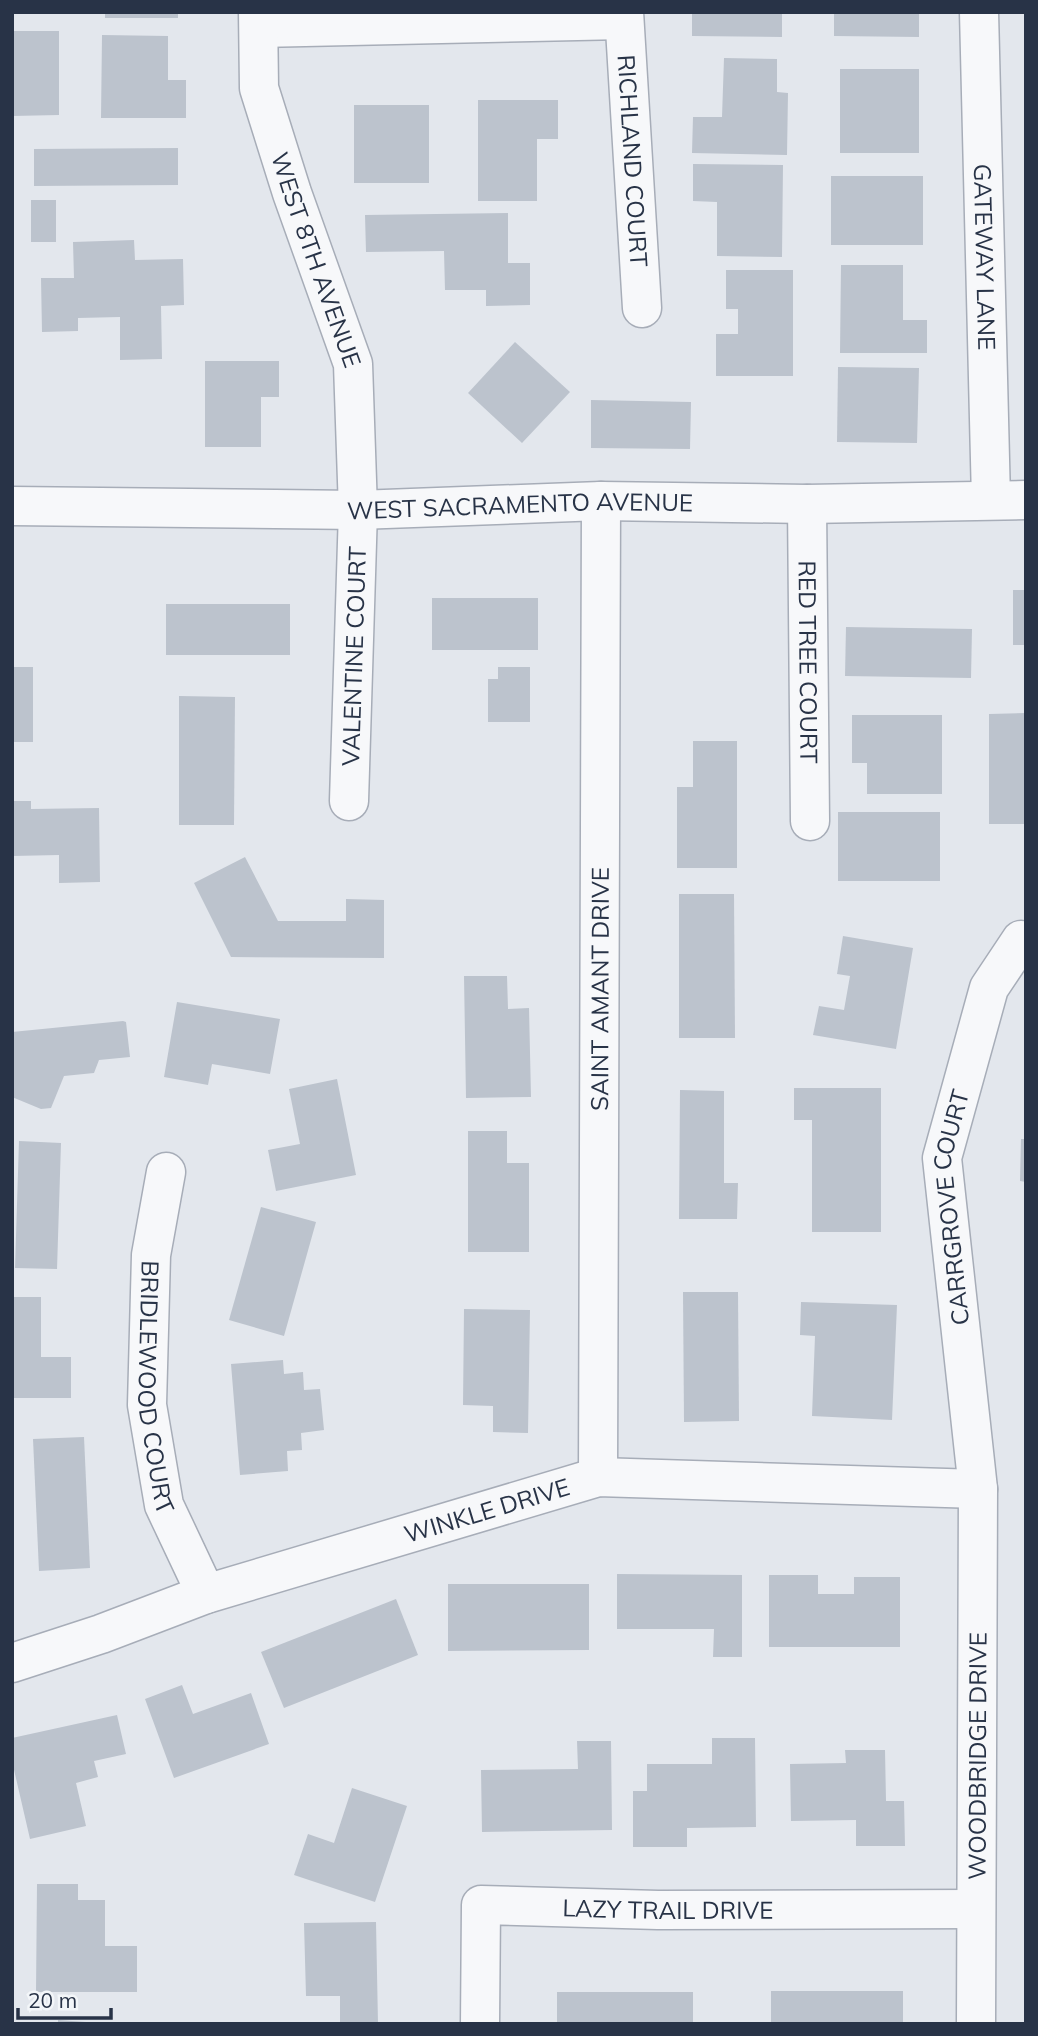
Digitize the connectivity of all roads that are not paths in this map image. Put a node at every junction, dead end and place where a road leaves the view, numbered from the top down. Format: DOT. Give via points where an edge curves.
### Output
graph roads {
  1 [pos="979,12"];
  2 [pos="624,16"];
  3 [pos="259,20"];
  4 [pos="642,308"];
  5 [pos="1009,500"];
  6 [pos="601,501"];
  7 [pos="807,503"];
  8 [pos="12,506"];
  9 [pos="358,510"];
  10 [pos="349,801"];
  11 [pos="810,821"];
  12 [pos="1021,940"];
  13 [pos="166,1171"];
  14 [pos="598,1476"];
  15 [pos="978,1489"];
  16 [pos="206,1594"];
  17 [pos="12,1663"];
  18 [pos="975,1909"];
  19 [pos="480,2024"];
  20 [pos="975,2024"];
  1 -- 5 [label="street, GATEWAY LANE"];
  2 -- 3 [label="street"];
  2 -- 4 [label="street, RICHLAND COURT"];
  3 -- 9 [label="street, WEST 8TH AVENUE" via="259,88 353,364"];
  5 -- 7 [label="street, WEST SACRAMENTO AVENUE"];
  6 -- 7 [label="street, WEST SACRAMENTO AVENUE"];
  6 -- 9 [label="street, WEST SACRAMENTO AVENUE"];
  6 -- 14 [label="street, SAINT AMANT DRIVE"];
  7 -- 11 [label="street, RED TREE COURT"];
  8 -- 9 [label="street, WEST SACRAMENTO AVENUE"];
  9 -- 10 [label="street, VALENTINE COURT"];
  12 -- 15 [label="street, CARRGROVE COURT" via="989,988 942,1158"];
  13 -- 16 [label="street, BRIDLEWOOD COURT" via="151,1255 147,1405 164,1504"];
  14 -- 15 [label="street, WINKLE DRIVE"];
  14 -- 16 [label="street, WINKLE DRIVE"];
  15 -- 18 [label="street, WOODBRIDGE DRIVE"];
  16 -- 17 [label="street, WINKLE DRIVE"];
  18 -- 19 [label="street, LAZY TRAIL DRIVE" via="658,1910 481,1905"];
  18 -- 20 [label="street, WOODBRIDGE DRIVE"];
}
